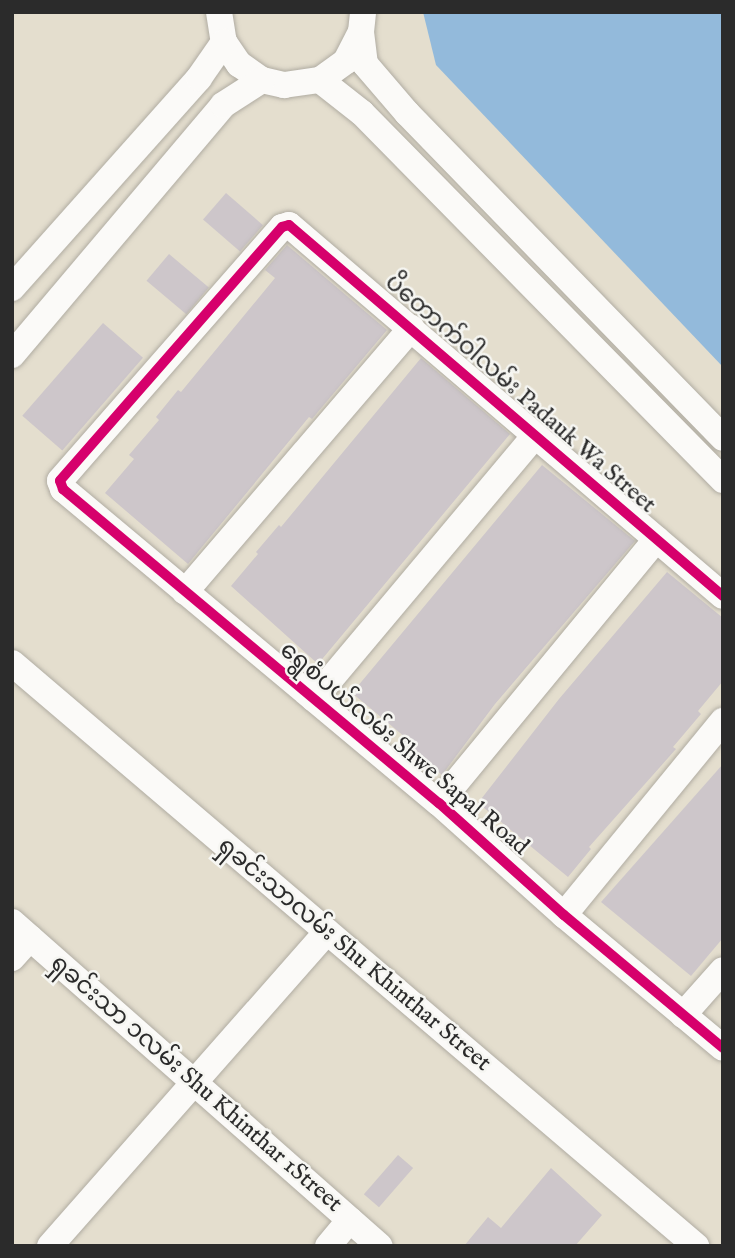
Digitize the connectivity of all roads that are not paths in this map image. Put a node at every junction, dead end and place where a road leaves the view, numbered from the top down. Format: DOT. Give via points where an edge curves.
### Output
graph roads {
  1 [pos="219,12"];
  2 [pos="362,22"];
  3 [pos="224,42"];
  4 [pos="262,80"];
  5 [pos="320,80"];
  6 [pos="12,288"];
  7 [pos="411,328"];
  8 [pos="12,355"];
  9 [pos="535,436"];
  10 [pos="723,438"];
  11 [pos="723,480"];
  12 [pos="60,481"];
  13 [pos="657,539"];
  14 [pos="185,592"];
  15 [pos="723,596"];
  16 [pos="12,663"];
  17 [pos="314,699"];
  18 [pos="723,721"];
  19 [pos="439,803"];
  20 [pos="564,915"];
  21 [pos="21,930"];
  22 [pos="327,932"];
  23 [pos="12,958"];
  24 [pos="723,970"];
  25 [pos="683,1015"];
  26 [pos="723,1048"];
  27 [pos="194,1083"];
  28 [pos="351,1220"];
  29 [pos="50,1246"];
  30 [pos="328,1246"];
  31 [pos="380,1246"];
  32 [pos="696,1246"];
  1 -- 3 [label="street"];
  2 -- 5 [label="street" via="346,61"];
  2 -- 10 [label="street" via="365,64 407,113"];
  3 -- 4 [label="street" via="239,64"];
  3 -- 6 [label="street" via="199,78"];
  4 -- 5 [label="street" via="284,85"];
  4 -- 8 [label="street" via="223,104"];
  5 -- 11 [label="street" via="362,113"];
  7 -- 9 [label="street, ပိတောက်ဝါလမ်း Padauk Wa Street"];
  7 -- 12 [label="street, ပိတောက်ဝါလမ်း Padauk Wa Street" via="289,225 282,227"];
  7 -- 14 [label="street"];
  9 -- 13 [label="street, ပိတောက်ဝါလမ်း Padauk Wa Street"];
  9 -- 17 [label="street"];
  12 -- 14 [label="street, ရွေစံပယ်လမ်း Shwe Sapal Road" via="63,489"];
  13 -- 15 [label="street, ပိတောက်ဝါလမ်း Padauk Wa Street"];
  13 -- 19 [label="street"];
  14 -- 17 [label="street, ရွေစံပယ်လမ်း Shwe Sapal Road"];
  16 -- 22 [label="street, ရှခင်းသာလမ်း Shu Khinthar Street"];
  17 -- 19 [label="street, ရွေစံပယ်လမ်း Shwe Sapal Road"];
  18 -- 20 [label="street"];
  19 -- 20 [label="street, ရွေစံပယ်လမ်း Shwe Sapal Road"];
  20 -- 25 [label="street, ရွေစံပယ်လမ်း Shwe Sapal Road"];
  21 -- 23 [label="street"];
  21 -- 27 [label="street, ရှခင်းသာ ၁လမ်း Shu Khinthar 1Street"];
  22 -- 27 [label="street"];
  22 -- 32 [label="street, ရှခင်းသာလမ်း Shu Khinthar Street"];
  24 -- 25 [label="street"];
  25 -- 26 [label="street, ရွေစံပယ်လမ်း Shwe Sapal Road"];
  27 -- 28 [label="street, ရှခင်းသာ ၁လမ်း Shu Khinthar 1Street"];
  27 -- 29 [label="street"];
  28 -- 30 [label="street"];
  28 -- 31 [label="street, ရှခင်းသာ ၁လမ်း Shu Khinthar 1Street"];
}
